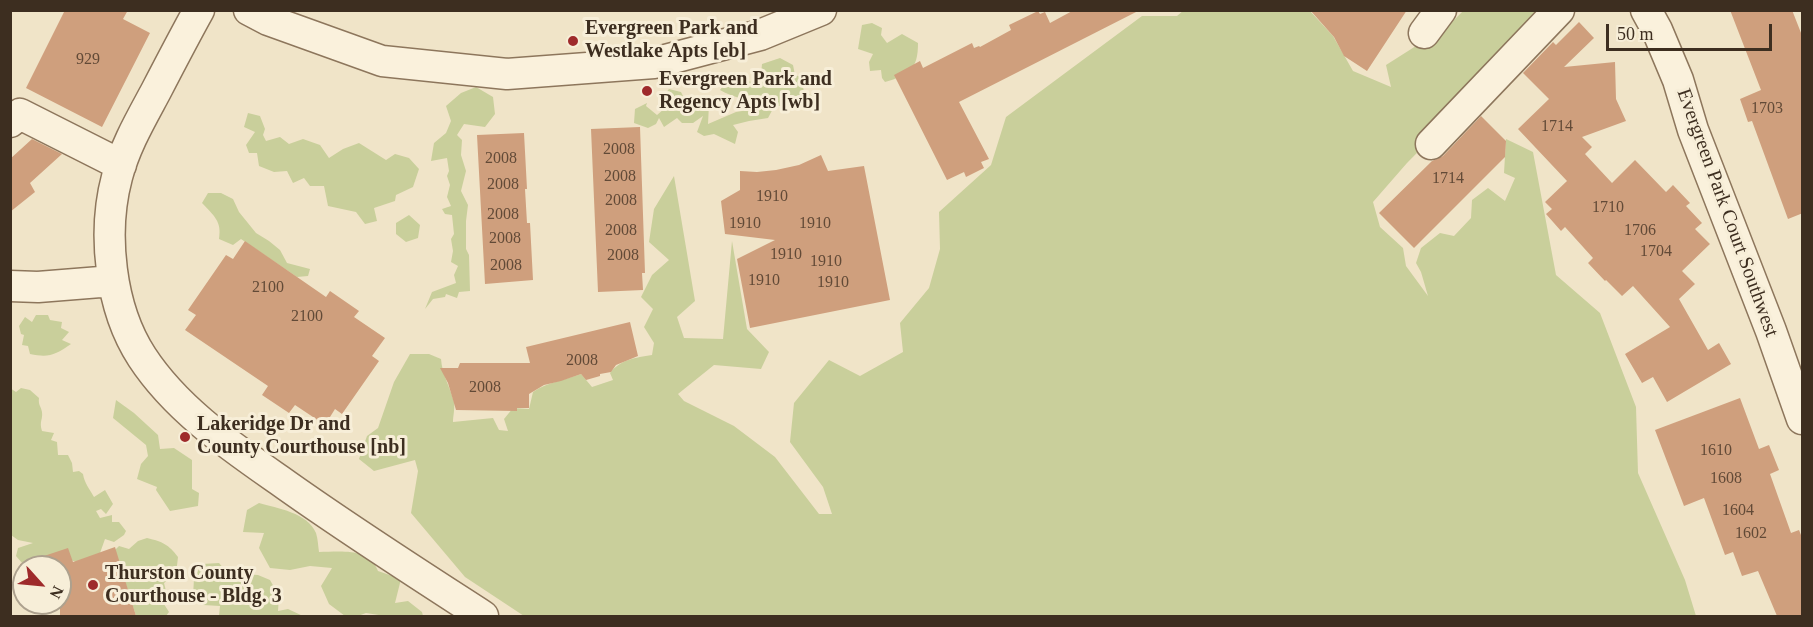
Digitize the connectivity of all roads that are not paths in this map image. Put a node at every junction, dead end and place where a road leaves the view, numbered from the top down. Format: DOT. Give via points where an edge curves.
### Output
graph roads {
  1 [pos="199,10"];
  2 [pos="249,10"];
  3 [pos="821,10"];
  4 [pos="1558,10"];
  5 [pos="1646,10"];
  6 [pos="10,122"];
  7 [pos="1431,144"];
  8 [pos="121,165"];
  9 [pos="113,281"];
  10 [pos="10,286"];
  11 [pos="1803,418"];
  12 [pos="483,616"];
  1 -- 8 [label="street" via="130,140"];
  2 -- 3 [label="street" via="382,61 507,74 654,63 760,35"];
  4 -- 7 [label="street"];
  5 -- 11 [label="street, Evergreen Park Court Southwest" via="1678,80 1693,130"];
  6 -- 8 [label="street" via="20,114"];
  8 -- 9 [label="street" via="109,233"];
  9 -- 10 [label="street"];
  9 -- 12 [label="street" via="126,325 141,355 160,383 196,418 331,517"];
}
